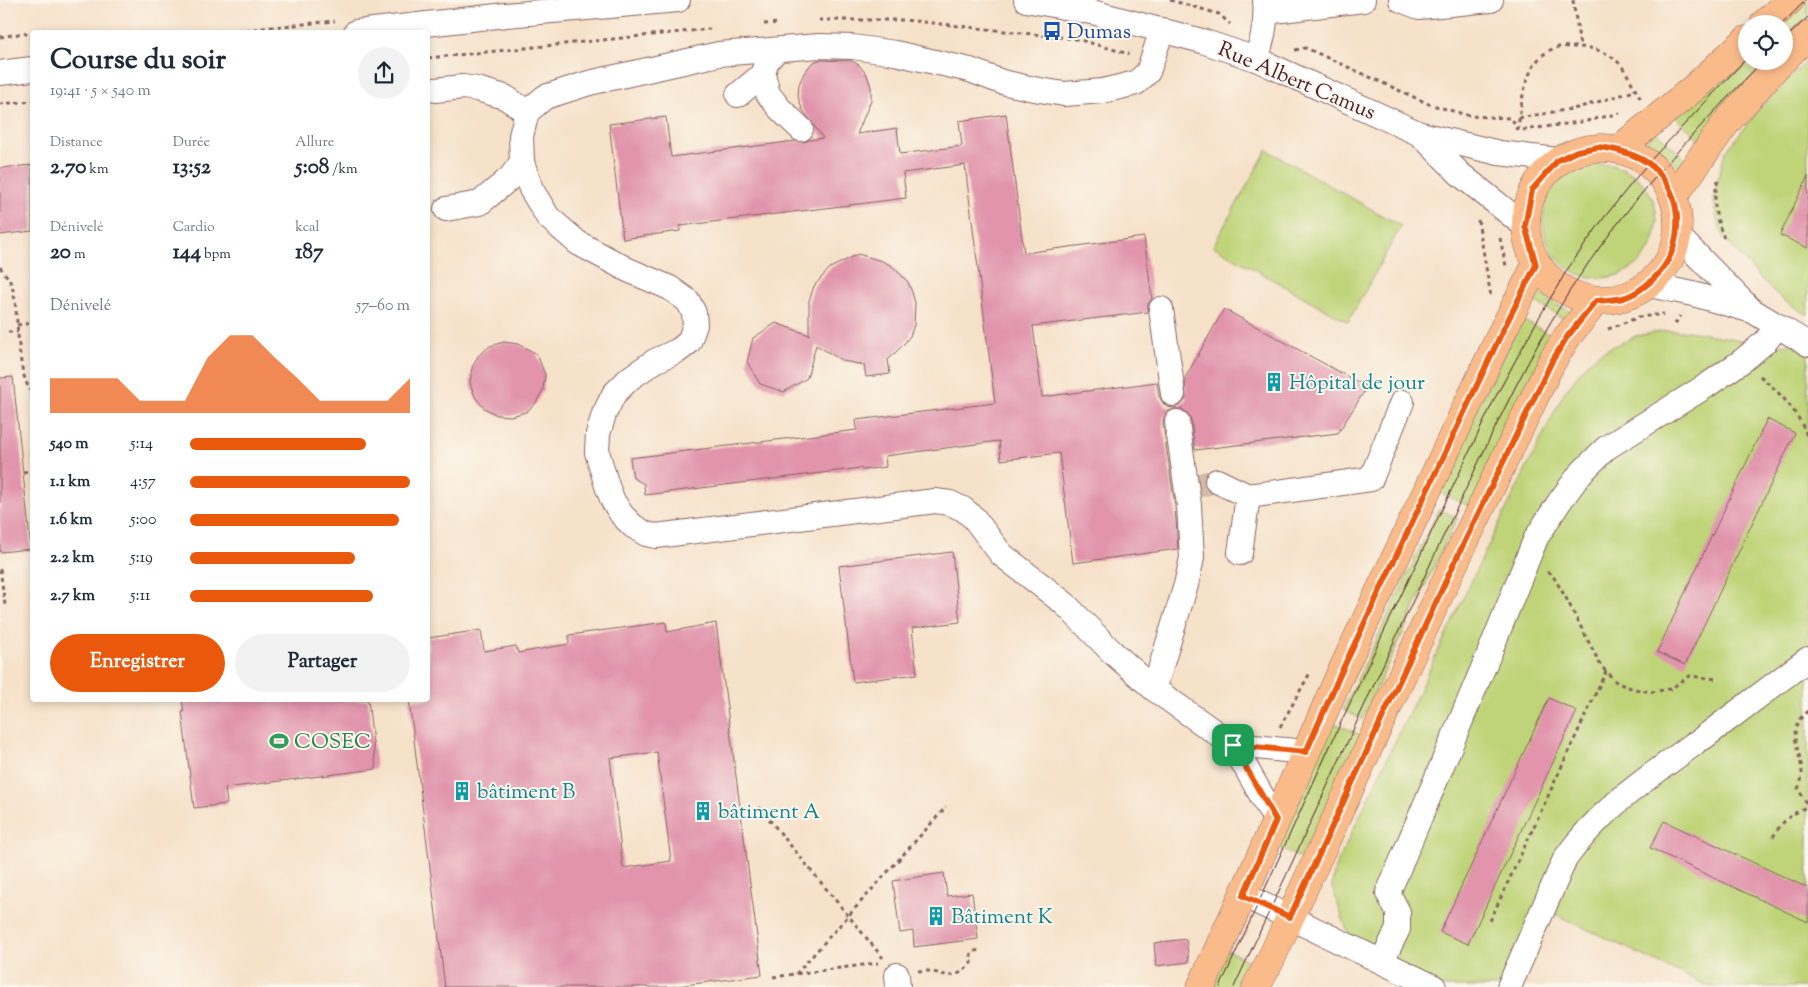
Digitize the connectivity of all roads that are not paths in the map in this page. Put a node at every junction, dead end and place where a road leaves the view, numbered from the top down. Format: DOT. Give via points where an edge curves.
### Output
graph roads {
  1 [pos="678,0"];
  2 [pos="1026,0"];
  3 [pos="1363,0"];
  4 [pos="1401,0"];
  5 [pos="1491,0"];
  6 [pos="1790,0"];
  7 [pos="1265,6"];
  8 [pos="1774,15"];
  9 [pos="382,30"];
  10 [pos="1162,30"];
  11 [pos="1808,35"];
  12 [pos="1738,47"];
  13 [pos="777,50"];
  14 [pos="1259,50"];
  15 [pos="1793,50"];
  16 [pos="30,69"];
  17 [pos="1773,70"];
  18 [pos="0,73"];
  19 [pos="764,74"];
  20 [pos="435,90"];
  21 [pos="738,95"];
  22 [pos="527,112"];
  23 [pos="801,129"];
  24 [pos="1420,134"];
  25 [pos="1618,149"];
  26 [pos="1558,160"];
  27 [pos="522,162"];
  28 [pos="1673,197"];
  29 [pos="446,209"];
  30 [pos="1525,226"];
  31 [pos="1677,235"];
  32 [pos="1536,265"];
  33 [pos="1649,285"];
  34 [pos="1596,301"];
  35 [pos="1161,309"];
  36 [pos="1751,310"];
  37 [pos="1778,326"];
  38 [pos="1807,339"];
  39 [pos="1173,394"];
  40 [pos="1402,402"];
  41 [pos="1177,422"];
  42 [pos="1217,481"];
  43 [pos="1248,496"];
  44 [pos="1240,553"];
  45 [pos="1808,659"];
  46 [pos="1154,689"];
  47 [pos="1233,745"];
  48 [pos="1306,752"];
  49 [pos="1276,820"];
  50 [pos="1243,896"];
  51 [pos="1290,917"];
  52 [pos="1382,961"];
  53 [pos="1201,987"];
  54 [pos="1256,987"];
  55 [pos="1434,987"];
  56 [pos="1509,987"];
  1 -- 9 [label="street"];
  2 -- 10 [label="street, Rue Albert Camus"];
  3 -- 7 [label="street"];
  4 -- 5 [label="street" via="1419,7"];
  6 -- 8 [label="main road"];
  7 -- 14 [label="street"];
  10 -- 13 [label="street" via="1148,72 1136,83 1103,91 1064,94 1002,82 961,68 853,46"];
  10 -- 14 [label="street, Rue Albert Camus" via="1202,41"];
  11 -- 15 [label="main road"];
  12 -- 25 [label="main road" via="1694,88"];
  13 -- 19 [label="street" via="766,62"];
  13 -- 22 [label="street" via="719,54 589,84 545,97"];
  14 -- 24 [label="street, Rue Albert Camus"];
  16 -- 18 [label="street"];
  17 -- 28 [label="main road" via="1726,123"];
  19 -- 21 [label="street"];
  19 -- 23 [label="street" via="772,100"];
  20 -- 22 [label="street" via="477,89 505,96"];
  22 -- 27 [label="street" via="521,136"];
  24 -- 26 [label="street, Rue Albert Camus" via="1499,153"];
  24 -- 30 [label="street, Rue Albert Camus" via="1460,174"];
  25 -- 26 [label="main road" via="1598,147 1577,151"];
  25 -- 28 [label="main road" via="1648,163 1660,175"];
  26 -- 30 [label="main road" via="1532,190"];
  27 -- 29 [label="street" via="510,178 480,203"];
  27 -- 46 [label="street" via="531,189 548,217 578,243 670,288 688,301 694,313 695,325 689,342 630,378 614,394 598,434 597,452 607,486 622,515 633,526 656,536 935,501 950,503 974,518 1001,554 1065,604"];
  28 -- 31 [label="main road" via="1678,216"];
  30 -- 32 [label="main road"];
  31 -- 33 [label="main road" via="1668,262"];
  31 -- 36 [label="street"];
  32 -- 34 [label="main road" via="1553,284 1568,294"];
  32 -- 48 [label="main road" via="1498,339"];
  33 -- 34 [label="main road" via="1624,298"];
  33 -- 36 [label="street"];
  34 -- 51 [label="main road" via="1552,361"];
  35 -- 39 [label="street"];
  36 -- 37 [label="street"];
  37 -- 38 [label="street"];
  37 -- 52 [label="street" via="1742,361 1606,448 1580,474 1536,538 1388,893 1398,912 1398,929"];
  40 -- 43 [label="street" via="1371,479"];
  41 -- 46 [label="street" via="1189,504 1192,558"];
  42 -- 43 [label="street"];
  43 -- 44 [label="street"];
  45 -- 56 [label="street" via="1624,795 1590,827 1565,859"];
  46 -- 47 [label="street"];
  47 -- 48 [label="street"];
  47 -- 49 [label="street"];
  48 -- 49 [label="main road"];
  49 -- 50 [label="main road"];
  50 -- 51 [label="street"];
  50 -- 53 [label="main road"];
  51 -- 52 [label="street"];
  51 -- 54 [label="main road"];
  52 -- 55 [label="street"];
}
